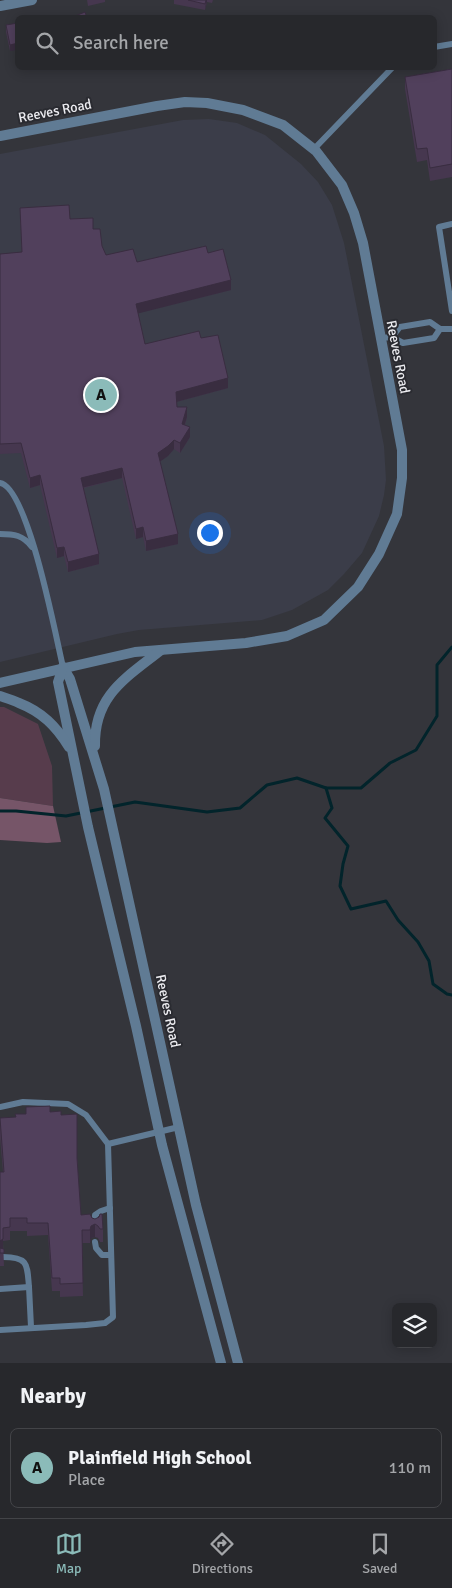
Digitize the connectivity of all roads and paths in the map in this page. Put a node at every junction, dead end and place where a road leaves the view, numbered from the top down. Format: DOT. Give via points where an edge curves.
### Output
graph roads {
  1 [pos="32,0"];
  2 [pos="0,6"];
  3 [pos="452,44"];
  4 [pos="437,46"];
  5 [pos="390,70"];
  6 [pos="0,136"];
  7 [pos="314,149"];
  8 [pos="452,224"];
  9 [pos="452,311"];
  10 [pos="440,328"];
  11 [pos="452,329"];
  12 [pos="392,337"];
  13 [pos="381,338"];
  14 [pos="0,483"];
  15 [pos="0,534"];
  16 [pos="35,550"];
  17 [pos="161,650"];
  18 [pos="63,667"];
  19 [pos="0,683"];
  20 [pos="0,696"];
  21 [pos="71,750"];
  22 [pos="95,760"];
  23 [pos="0,1107"];
  24 [pos="179,1127"];
  25 [pos="159,1132"];
  26 [pos="108,1144"];
  27 [pos="110,1208"];
  28 [pos="95,1227"];
  29 [pos="95,1242"];
  30 [pos="111,1255"];
  31 [pos="4,1257"];
  32 [pos="29,1287"];
  33 [pos="0,1289"];
  34 [pos="31,1327"];
  35 [pos="0,1330"];
  36 [pos="221,1363"];
  37 [pos="238,1363"];
  1 -- 2 [label="street"];
  3 -- 4 [label="lane"];
  5 -- 7 [label="lane"];
  6 -- 7 [label="street, Reeves Road" via="185,102 243,110 283,125"];
  7 -- 13 [label="street, Reeves Road" via="342,185 354,212"];
  8 -- 9 [label="lane" via="439,226"];
  10 -- 11 [label="lane"];
  10 -- 12 [label="lane" via="430,322 400,326"];
  10 -- 12 [label="lane" via="434,338 402,343"];
  12 -- 13 [label="lane"];
  13 -- 17 [label="street, Reeves Road" via="402,450 402,478 397,514 379,554 358,587 324,620 287,636"];
  14 -- 16 [label="lane" via="13,493"];
  15 -- 16 [label="lane" via="17,534"];
  16 -- 18 [label="lane"];
  17 -- 18 [label="street, Reeves Road"];
  17 -- 22 [label="street" via="129,674 106,700 94,729"];
  18 -- 19 [label="street"];
  18 -- 21 [label="street" via="58,682"];
  18 -- 22 [label="street, Reeves Road" via="70,679"];
  20 -- 21 [label="street" via="35,710 60,732"];
  21 -- 25 [label="street"];
  22 -- 24 [label="street, Reeves Road" via="111,817"];
  23 -- 26 [label="lane" via="23,1102 68,1104 86,1115"];
  24 -- 25 [label="lane"];
  24 -- 37 [label="street, Reeves Road"];
  25 -- 26 [label="lane"];
  25 -- 36 [label="street"];
  26 -- 27 [label="lane"];
  27 -- 28 [label="lane" via="95,1215"];
  27 -- 30 [label="lane"];
  29 -- 30 [label="lane" via="102,1255"];
  30 -- 34 [label="lane" via="113,1317 105,1323"];
  31 -- 32 [label="lane" via="24,1260 28,1266"];
  32 -- 33 [label="lane"];
  32 -- 34 [label="lane"];
  34 -- 35 [label="lane"];
}
